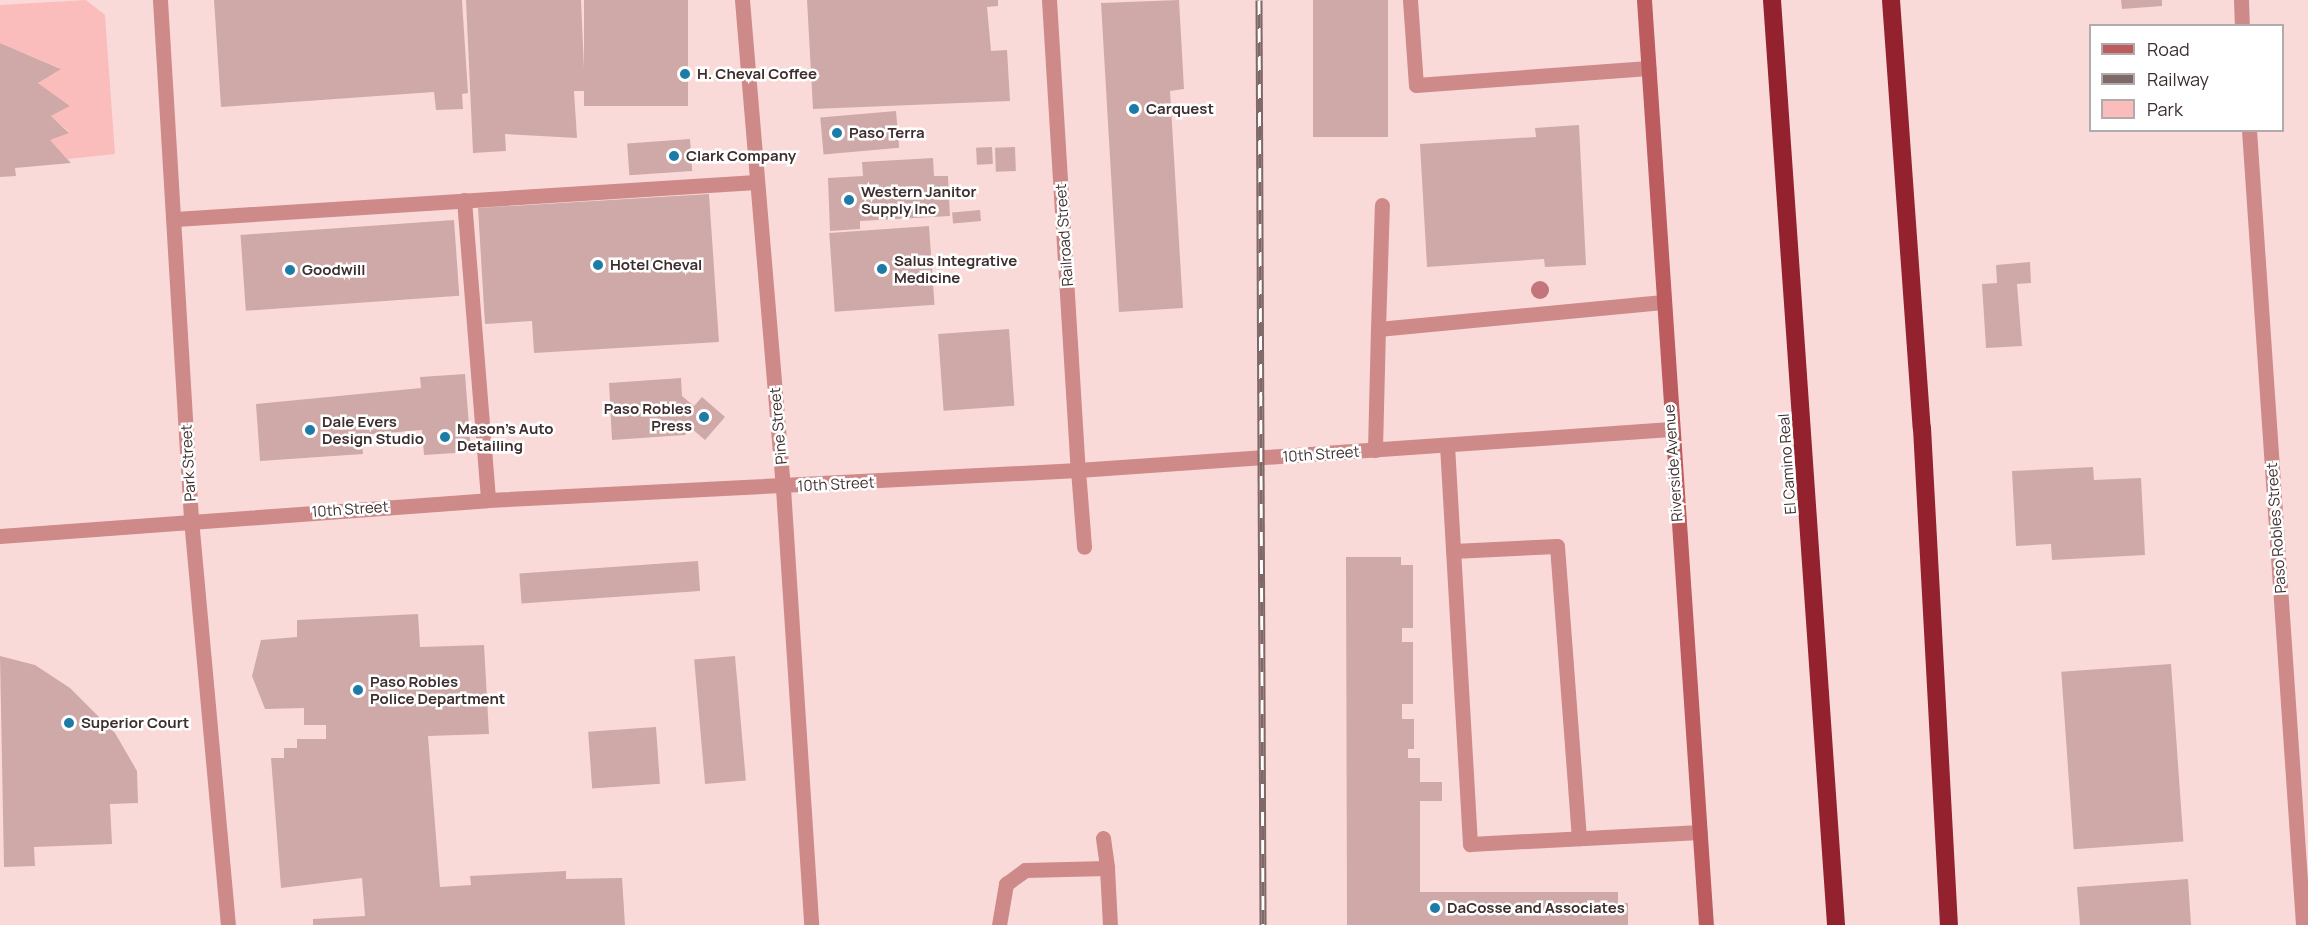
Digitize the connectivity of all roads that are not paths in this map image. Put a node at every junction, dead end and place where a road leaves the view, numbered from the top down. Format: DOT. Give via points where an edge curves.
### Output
graph roads {
  1 [pos="160,0"];
  2 [pos="742,0"];
  3 [pos="1049,0"];
  4 [pos="1410,0"];
  5 [pos="1644,0"];
  6 [pos="1772,0"];
  7 [pos="1891,0"];
  8 [pos="2241,0"];
  9 [pos="2242,24"];
  10 [pos="1648,68"];
  11 [pos="2249,132"];
  12 [pos="756,182"];
  13 [pos="464,200"];
  14 [pos="1382,205"];
  15 [pos="175,219"];
  16 [pos="1663,302"];
  17 [pos="1378,329"];
  18 [pos="1671,429"];
  19 [pos="1447,445"];
  20 [pos="1375,450"];
  21 [pos="1078,470"];
  22 [pos="783,488"];
  23 [pos="488,500"];
  24 [pos="191,519"];
  25 [pos="0,536"];
  26 [pos="1084,547"];
  27 [pos="1453,550"];
  28 [pos="1700,832"];
  29 [pos="1103,838"];
  30 [pos="1579,838"];
  31 [pos="1107,868"];
  32 [pos="228,925"];
  33 [pos="811,925"];
  34 [pos="999,925"];
  35 [pos="1110,925"];
  36 [pos="1706,925"];
  37 [pos="1836,925"];
  38 [pos="1949,925"];
  39 [pos="2303,925"];
  1 -- 15 [label="street, Park Street"];
  2 -- 12 [label="street, Pine Street"];
  3 -- 21 [label="street, Railroad Street"];
  4 -- 10 [label="street" via="1416,85"];
  5 -- 10 [label="main road, Riverside Avenue"];
  6 -- 37 [label="highway, El Camino Real"];
  7 -- 38 [label="highway" via="1923,440"];
  8 -- 9 [label="street"];
  10 -- 16 [label="main road, Riverside Avenue"];
  11 -- 39 [label="street, Paso Robles Street"];
  12 -- 13 [label="street"];
  12 -- 22 [label="street, Pine Street"];
  13 -- 15 [label="street"];
  13 -- 23 [label="street"];
  14 -- 17 [label="street"];
  15 -- 24 [label="street, Park Street"];
  16 -- 17 [label="street"];
  16 -- 18 [label="main road, Riverside Avenue"];
  17 -- 20 [label="street"];
  18 -- 19 [label="street, 10th Street"];
  18 -- 28 [label="main road, Riverside Avenue"];
  19 -- 20 [label="street, 10th Street"];
  19 -- 27 [label="street"];
  20 -- 21 [label="street, 10th Street"];
  21 -- 22 [label="street, 10th Street"];
  21 -- 26 [label="street, Railroad Street"];
  22 -- 23 [label="street, 10th Street"];
  22 -- 33 [label="street, Pine Street"];
  23 -- 24 [label="street, 10th Street"];
  24 -- 25 [label="street, 10th Street"];
  24 -- 32 [label="street, Park Street"];
  27 -- 30 [label="street" via="1557,546"];
  27 -- 30 [label="street" via="1470,844"];
  28 -- 30 [label="street"];
  28 -- 36 [label="main road, Riverside Avenue"];
  29 -- 31 [label="street"];
  31 -- 34 [label="street" via="1025,870 1006,884"];
  31 -- 35 [label="street"];
}
